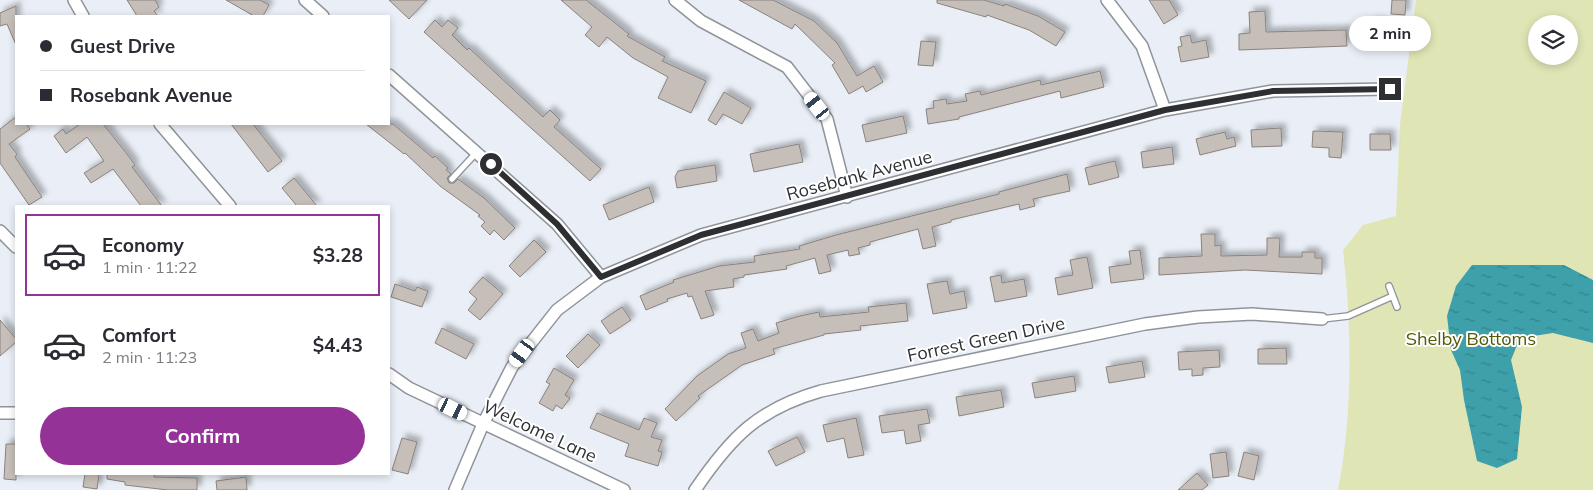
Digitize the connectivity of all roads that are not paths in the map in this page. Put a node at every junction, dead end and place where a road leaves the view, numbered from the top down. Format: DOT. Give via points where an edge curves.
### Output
graph roads {
  1 [pos="74,0"];
  2 [pos="304,0"];
  3 [pos="675,0"];
  4 [pos="1107,0"];
  5 [pos="82,15"];
  6 [pos="322,15"];
  7 [pos="390,76"];
  8 [pos="1390,89"];
  9 [pos="1165,110"];
  10 [pos="161,125"];
  11 [pos="478,152"];
  12 [pos="452,179"];
  13 [pos="847,197"];
  14 [pos="229,205"];
  15 [pos="0,231"];
  16 [pos="15,246"];
  17 [pos="601,277"];
  18 [pos="1388,286"];
  19 [pos="1393,296"];
  20 [pos="1397,307"];
  21 [pos="1322,319"];
  22 [pos="390,375"];
  23 [pos="0,412"];
  24 [pos="15,413"];
  25 [pos="483,424"];
  26 [pos="456,490"];
  27 [pos="624,490"];
  28 [pos="695,490"];
  1 -- 5 [label="street"];
  2 -- 6 [label="street"];
  3 -- 13 [label="street" via="701,20 787,67 827,120"];
  4 -- 9 [label="street" via="1142,46"];
  7 -- 11 [label="street"];
  8 -- 9 [label="street, Rosebank Avenue" via="1273,91"];
  9 -- 13 [label="street, Rosebank Avenue"];
  10 -- 14 [label="street"];
  11 -- 12 [label="lane"];
  11 -- 17 [label="street" via="557,224"];
  13 -- 17 [label="street, Rosebank Avenue" via="701,235"];
  15 -- 16 [label="street"];
  17 -- 25 [label="street, Rosebank Avenue" via="557,310 532,339 512,367"];
  18 -- 19 [label="lane"];
  19 -- 20 [label="lane"];
  19 -- 21 [label="lane" via="1348,316"];
  21 -- 28 [label="street, Forrest Green Drive" via="1252,314 1145,324 821,391 782,405 747,428 717,457"];
  22 -- 25 [label="street, Welcome Lane" via="409,388"];
  23 -- 24 [label="street"];
  25 -- 26 [label="street, Rosebank Avenue"];
  25 -- 27 [label="street, Welcome Lane"];
}
